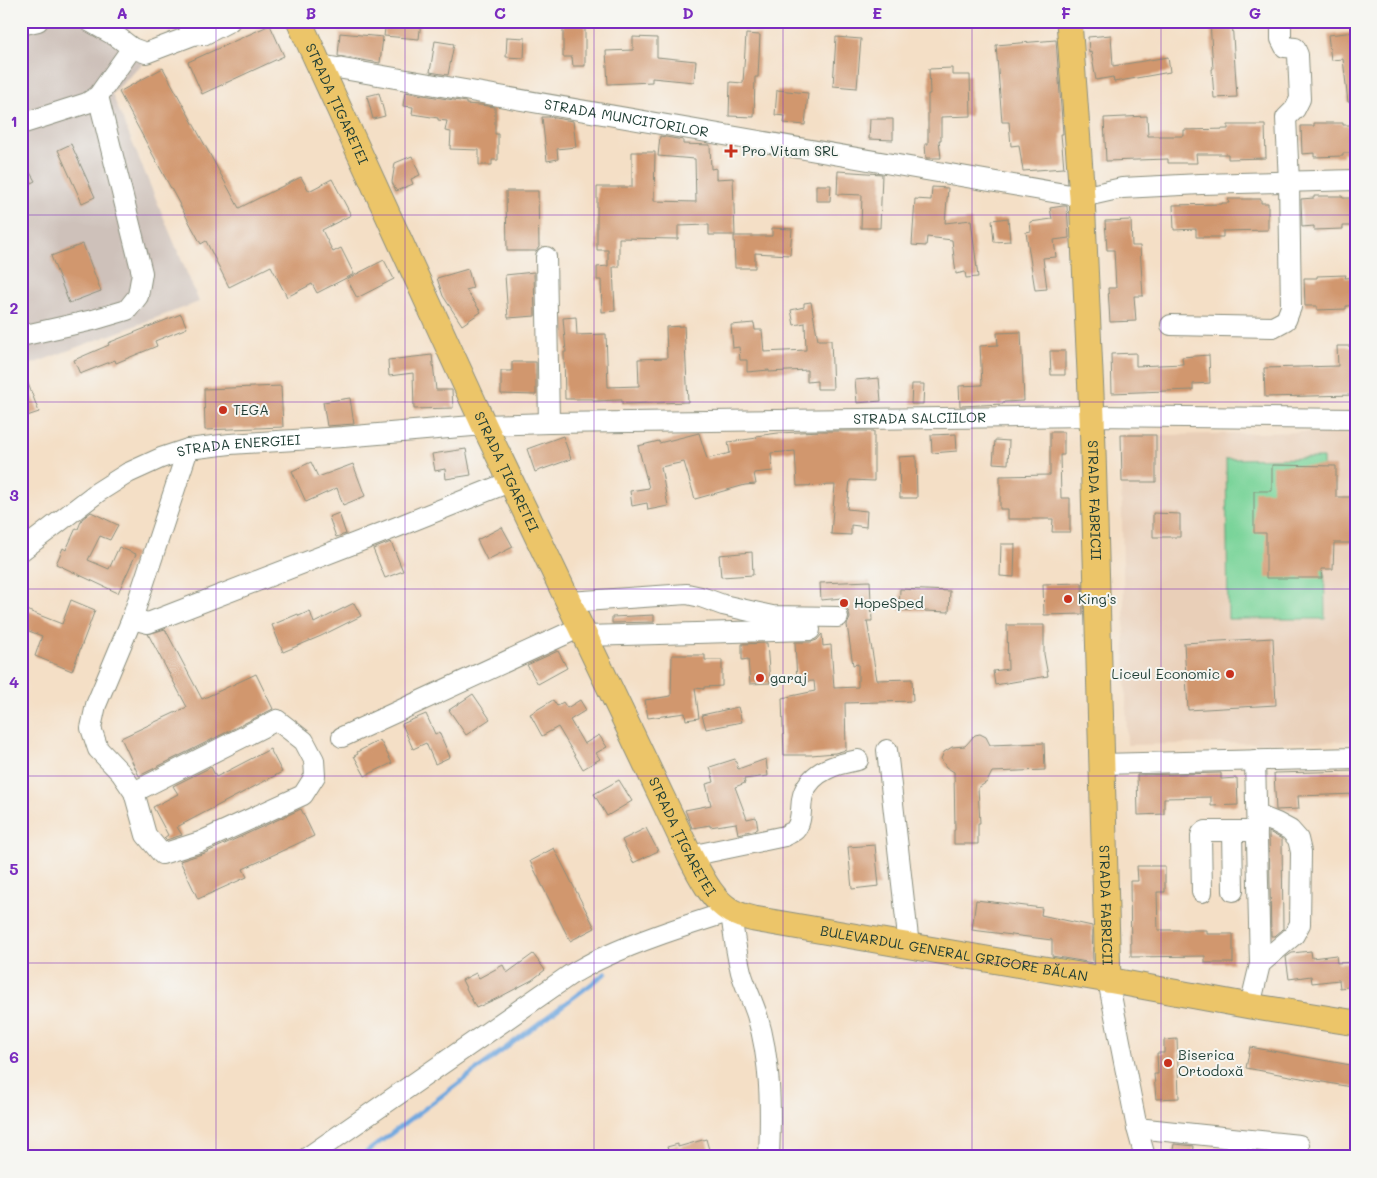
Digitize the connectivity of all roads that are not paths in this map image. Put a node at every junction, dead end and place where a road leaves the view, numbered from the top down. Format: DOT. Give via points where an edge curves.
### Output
graph roads {
  1 [pos="38,21"];
  2 [pos="89,21"];
  3 [pos="230,21"];
  4 [pos="299,21"];
  5 [pos="1069,21"];
  6 [pos="1281,21"];
  7 [pos="21,25"];
  8 [pos="192,28"];
  9 [pos="132,48"];
  10 [pos="320,65"];
  11 [pos="98,96"];
  12 [pos="21,124"];
  13 [pos="1356,180"];
  14 [pos="1289,182"];
  15 [pos="1082,197"];
  16 [pos="546,257"];
  17 [pos="1171,325"];
  18 [pos="21,336"];
  19 [pos="1092,416"];
  20 [pos="1356,419"];
  21 [pos="549,423"];
  22 [pos="484,425"];
  23 [pos="188,449"];
  24 [pos="512,481"];
  25 [pos="21,551"];
  26 [pos="569,602"];
  27 [pos="132,619"];
  28 [pos="583,632"];
  29 [pos="342,737"];
  30 [pos="887,750"];
  31 [pos="1356,758"];
  32 [pos="858,760"];
  33 [pos="1255,760"];
  34 [pos="1101,764"];
  35 [pos="134,792"];
  36 [pos="1257,823"];
  37 [pos="1232,831"];
  38 [pos="690,856"];
  39 [pos="1233,891"];
  40 [pos="1202,892"];
  41 [pos="731,911"];
  42 [pos="908,946"];
  43 [pos="1260,964"];
  44 [pos="1108,980"];
  45 [pos="1250,1006"];
  46 [pos="1356,1023"];
  47 [pos="1137,1128"];
  48 [pos="308,1157"];
  49 [pos="770,1157"];
  50 [pos="1145,1157"];
  51 [pos="1298,1157"];
  1 -- 7 [label="street"];
  2 -- 9 [label="street"];
  3 -- 8 [label="street" via="203,35"];
  4 -- 10 [label="main road, STRADA ȚIGARETEI"];
  5 -- 15 [label="main road, STRADA FABRICII"];
  6 -- 14 [label="street" via="1281,39 1285,47 1295,48 1298,55 1300,99 1286,118"];
  8 -- 9 [label="street" via="146,53"];
  9 -- 11 [label="street"];
  10 -- 15 [label="street, STRADA MUNCITORILOR"];
  10 -- 22 [label="main road, STRADA ȚIGARETEI"];
  11 -- 12 [label="street" via="87,103"];
  11 -- 18 [label="street" via="142,273 138,296 127,310"];
  13 -- 14 [label="street"];
  14 -- 15 [label="street" via="1122,188"];
  14 -- 17 [label="street" via="1291,306 1286,320 1273,327"];
  15 -- 19 [label="main road, STRADA FABRICII"];
  16 -- 21 [label="street"];
  19 -- 20 [label="street, STRADA SALCIILOR"];
  19 -- 21 [label="street, STRADA SALCIILOR"];
  19 -- 34 [label="main road, STRADA FABRICII"];
  21 -- 22 [label="street, STRADA SALCIILOR"];
  22 -- 23 [label="street, STRADA ENERGIEI"];
  22 -- 24 [label="main road, STRADA ȚIGARETEI"];
  23 -- 25 [label="street, STRADA ENERGIEI" via="128,472"];
  23 -- 27 [label="street"];
  24 -- 26 [label="main road, STRADA ȚIGARETEI"];
  24 -- 27 [label="street" via="148,623"];
  26 -- 28 [label="main road, STRADA ȚIGARETEI"];
  26 -- 28 [label="street" via="687,594 772,616 835,623"];
  27 -- 35 [label="street" via="96,705 91,728 98,749"];
  28 -- 29 [label="street"];
  28 -- 38 [label="main road, STRADA ȚIGARETEI"];
  30 -- 42 [label="street"];
  31 -- 33 [label="street"];
  32 -- 38 [label="street" via="838,764 810,782 803,793 800,822 785,836"];
  33 -- 34 [label="street"];
  33 -- 36 [label="street"];
  34 -- 44 [label="main road, STRADA FABRICII"];
  35 -- 35 [label="street" via="146,835 162,854 168,853 200,842 303,795 315,776 314,760 304,741 277,720"];
  36 -- 37 [label="street"];
  36 -- 43 [label="street"];
  36 -- 43 [label="street" via="1278,823 1290,830 1298,839 1301,852 1300,924 1294,935"];
  37 -- 39 [label="street"];
  37 -- 40 [label="street" via="1206,832 1200,836"];
  38 -- 41 [label="main road, STRADA ȚIGARETEI" via="706,885"];
  41 -- 42 [label="main road, BULEVARDUL GENERAL GRIGORE BĂLAN" via="754,919"];
  41 -- 48 [label="street" via="667,931 570,975"];
  41 -- 49 [label="street" via="734,942 757,1016 768,1066"];
  42 -- 44 [label="main road, BULEVARDUL GENERAL GRIGORE BĂLAN"];
  43 -- 45 [label="street"];
  44 -- 45 [label="main road, BULEVARDUL GENERAL GRIGORE BĂLAN"];
  44 -- 47 [label="street"];
  45 -- 46 [label="main road, BULEVARDUL GENERAL GRIGORE BĂLAN"];
  47 -- 50 [label="street"];
  47 -- 51 [label="street" via="1300,1145"];
}
